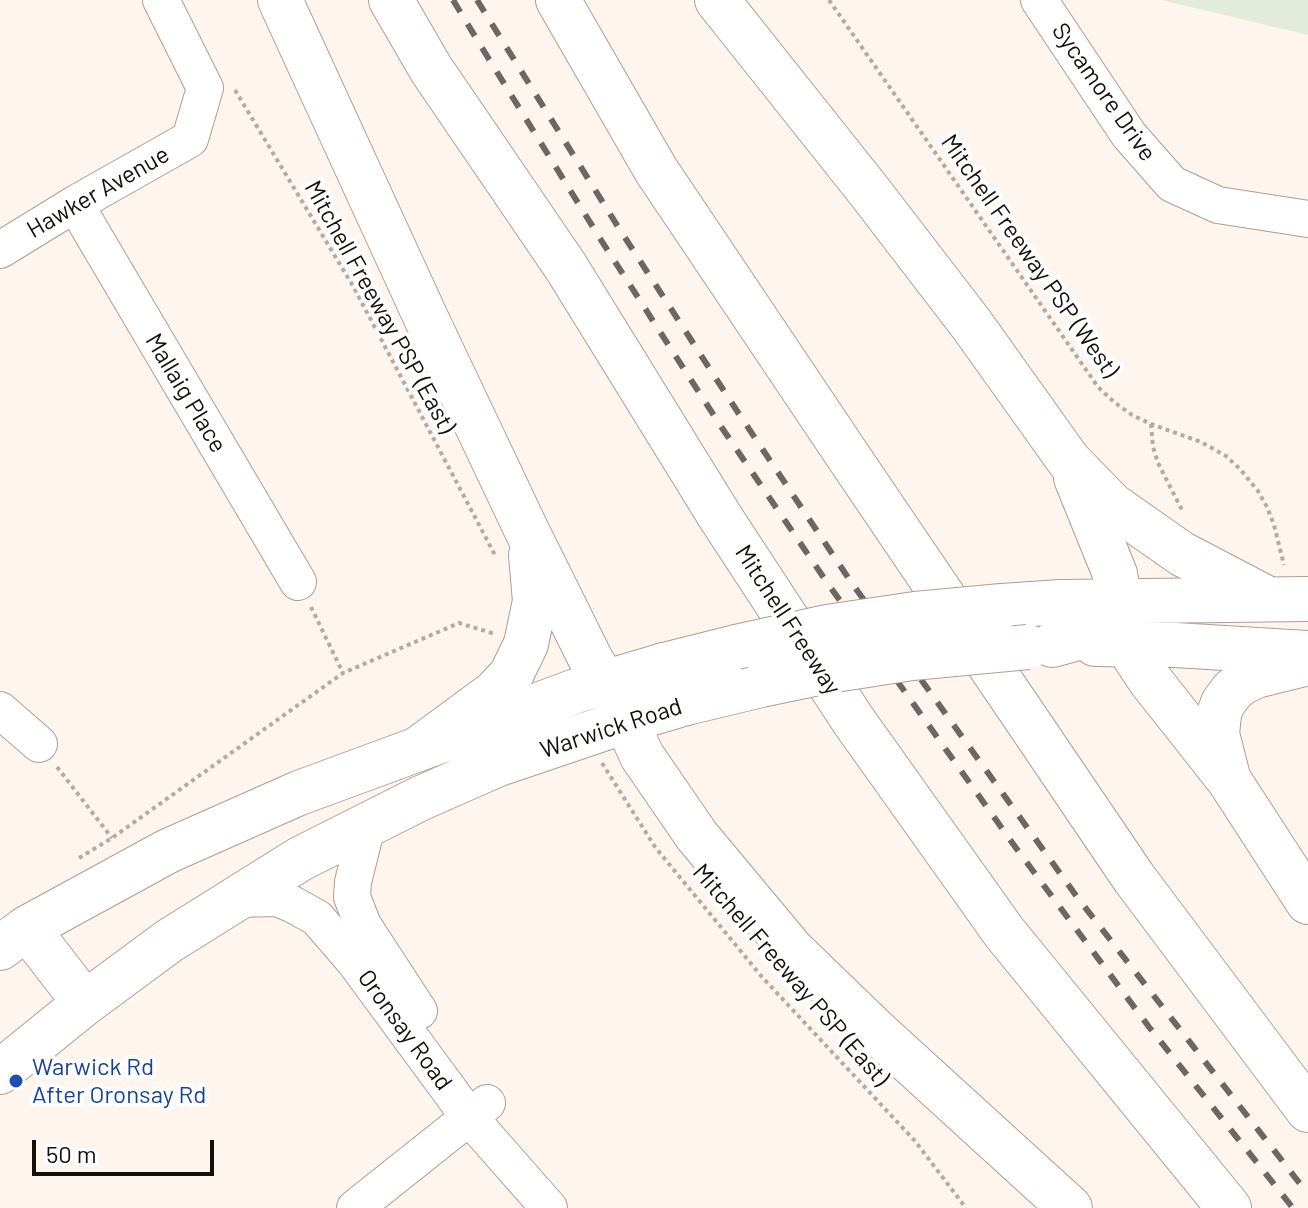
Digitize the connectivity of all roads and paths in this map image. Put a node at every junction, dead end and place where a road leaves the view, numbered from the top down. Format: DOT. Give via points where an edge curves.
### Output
graph roads {
  1 [pos="161,0"];
  2 [pos="280,0"];
  3 [pos="391,0"];
  4 [pos="558,0"];
  5 [pos="717,0"];
  6 [pos="829,0"];
  7 [pos="1039,0"];
  8 [pos="235,90"];
  9 [pos="75,204"];
  10 [pos="1308,219"];
  11 [pos="0,250"];
  12 [pos="1151,424"];
  13 [pos="1069,461"];
  14 [pos="1188,520"];
  15 [pos="526,529"];
  16 [pos="500,565"];
  17 [pos="298,582"];
  18 [pos="1287,588"];
  19 [pos="1118,623"];
  20 [pos="497,634"];
  21 [pos="1308,653"];
  22 [pos="1308,663"];
  23 [pos="343,673"];
  24 [pos="621,699"];
  25 [pos="0,710"];
  26 [pos="39,744"];
  27 [pos="418,749"];
  28 [pos="599,759"];
  29 [pos="1229,780"];
  30 [pos="367,826"];
  31 [pos="112,838"];
  32 [pos="71,863"];
  33 [pos="234,899"];
  34 [pos="1308,902"];
  35 [pos="14,938"];
  36 [pos="85,1003"];
  37 [pos="0,1072"];
  38 [pos="478,1110"];
  39 [pos="1308,1110"];
  40 [pos="355,1208"];
  41 [pos="549,1208"];
  42 [pos="578,1208"];
  43 [pos="966,1208"];
  44 [pos="1070,1208"];
  45 [pos="1229,1208"];
  1 -- 9 [label="street, Hawker Avenue" via="205,88 190,139"];
  2 -- 15 [label="main road"];
  3 -- 45 [label="main road, Mitchell Freeway" via="853,720 1004,932"];
  4 -- 39 [label="main road" via="656,170 843,449 1134,878"];
  5 -- 13 [label="main road" via="972,325"];
  6 -- 12 [label="path, Mitchell Freeway PSP (West)" via="1098,387"];
  7 -- 10 [label="street, Sycamore Drive" via="1129,135 1172,184 1218,205"];
  8 -- 16 [label="path, Mitchell Freeway PSP (East)" via="353,286"];
  9 -- 11 [label="street, Hawker Avenue"];
  9 -- 17 [label="street, Mallaig Place"];
  12 -- 14 [label="path" via="1158,463"];
  12 -- 18 [label="path, Mitchell Freeway PSP (West)" via="1201,442 1240,469 1267,507"];
  13 -- 18 [label="main road" via="1112,505 1182,554"];
  13 -- 19 [label="main road" via="1115,574"];
  15 -- 24 [label="main road" via="591,660"];
  15 -- 27 [label="main road" via="535,601 526,644 511,675"];
  17 -- 23 [label="path"];
  18 -- 19 [label="main road, Warwick Road"];
  19 -- 21 [label="main road, Warwick Road"];
  19 -- 24 [label="main road, Warwick Road, bridge" via="1040,646 828,671 686,703"];
  19 -- 24 [label="main road, Warwick Road, bridge" via="1061,602 827,627 664,665"];
  19 -- 29 [label="main road" via="1150,680"];
  20 -- 23 [label="path" via="459,623"];
  22 -- 29 [label="main road" via="1241,683 1223,703 1217,734"];
  23 -- 31 [label="path"];
  24 -- 27 [label="main road, Warwick Road"];
  24 -- 30 [label="main road, Warwick Road"];
  24 -- 44 [label="main road" via="642,756 697,836 792,950"];
  25 -- 26 [label="street"];
  26 -- 31 [label="path"];
  27 -- 35 [label="main road, Warwick Road" via="299,793 168,851"];
  28 -- 43 [label="path, Mitchell Freeway PSP (East)" via="655,847 762,977 915,1141"];
  29 -- 34 [label="main road"];
  30 -- 33 [label="main road, Warwick Road"];
  30 -- 38 [label="street, Oronsay Road" via="352,897 363,925"];
  31 -- 32 [label="path"];
  33 -- 36 [label="main road, Warwick Road"];
  33 -- 38 [label="street, Oronsay Road" via="277,898 317,918"];
  35 -- 36 [label="main road"];
  36 -- 37 [label="main road, Warwick Road"];
  38 -- 40 [label="street"];
  38 -- 41 [label="street, Oronsay Road"];
  38 -- 42 [label="street, Oronsay Road"];
}
